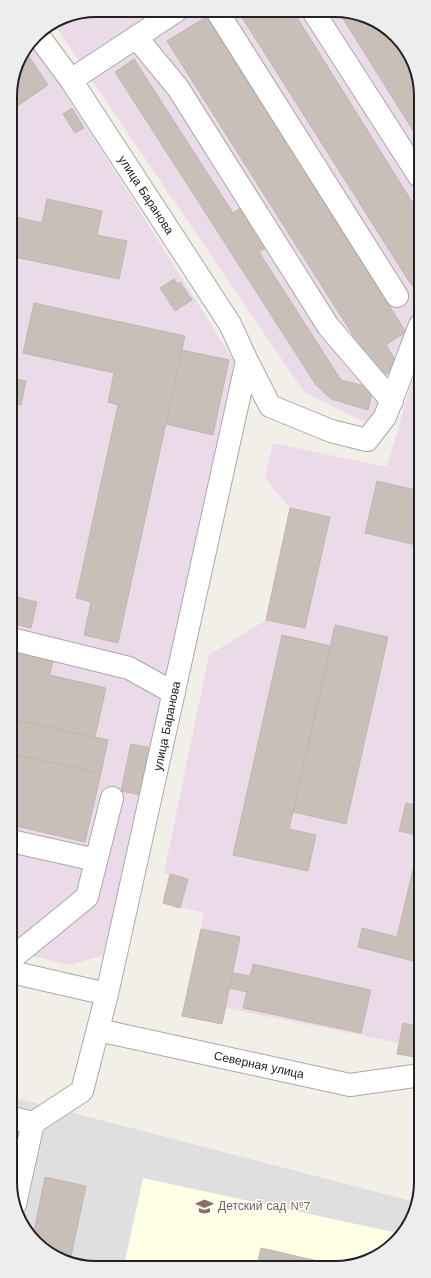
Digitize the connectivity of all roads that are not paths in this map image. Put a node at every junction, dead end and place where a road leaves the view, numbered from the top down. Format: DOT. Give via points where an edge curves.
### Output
graph roads {
  1 [pos="166,17"];
  2 [pos="221,17"];
  3 [pos="316,17"];
  4 [pos="136,37"];
  5 [pos="41,40"];
  6 [pos="71,80"];
  7 [pos="414,168"];
  8 [pos="397,296"];
  9 [pos="414,341"];
  10 [pos="247,361"];
  11 [pos="392,401"];
  12 [pos="17,640"];
  13 [pos="174,694"];
  14 [pos="112,798"];
  15 [pos="17,842"];
  16 [pos="96,860"];
  17 [pos="17,954"];
  18 [pos="17,973"];
  19 [pos="107,994"];
  20 [pos="98,1030"];
  21 [pos="414,1076"];
  22 [pos="17,1119"];
  23 [pos="33,1123"];
  24 [pos="18,1191"];
  1 -- 4 [label="street"];
  2 -- 8 [label="street"];
  3 -- 7 [label="street"];
  4 -- 6 [label="street"];
  4 -- 11 [label="street" via="178,88 328,326"];
  5 -- 6 [label="street, улица Баранова"];
  6 -- 10 [label="street, улица Баранова" via="230,324"];
  9 -- 11 [label="street, улица Баранова"];
  10 -- 11 [label="street, улица Баранова" via="270,406 331,432 367,440 385,417"];
  10 -- 13 [label="street, улица Баранова"];
  12 -- 13 [label="street" via="129,668"];
  13 -- 19 [label="street, улица Баранова"];
  14 -- 16 [label="street"];
  15 -- 16 [label="street"];
  16 -- 17 [label="street" via="87,897"];
  18 -- 19 [label="street"];
  19 -- 20 [label="street, улица Баранова"];
  20 -- 21 [label="street, Северная улица" via="350,1085"];
  20 -- 23 [label="street, улица Баранова" via="82,1091"];
  22 -- 23 [label="street"];
  23 -- 24 [label="street"];
}
